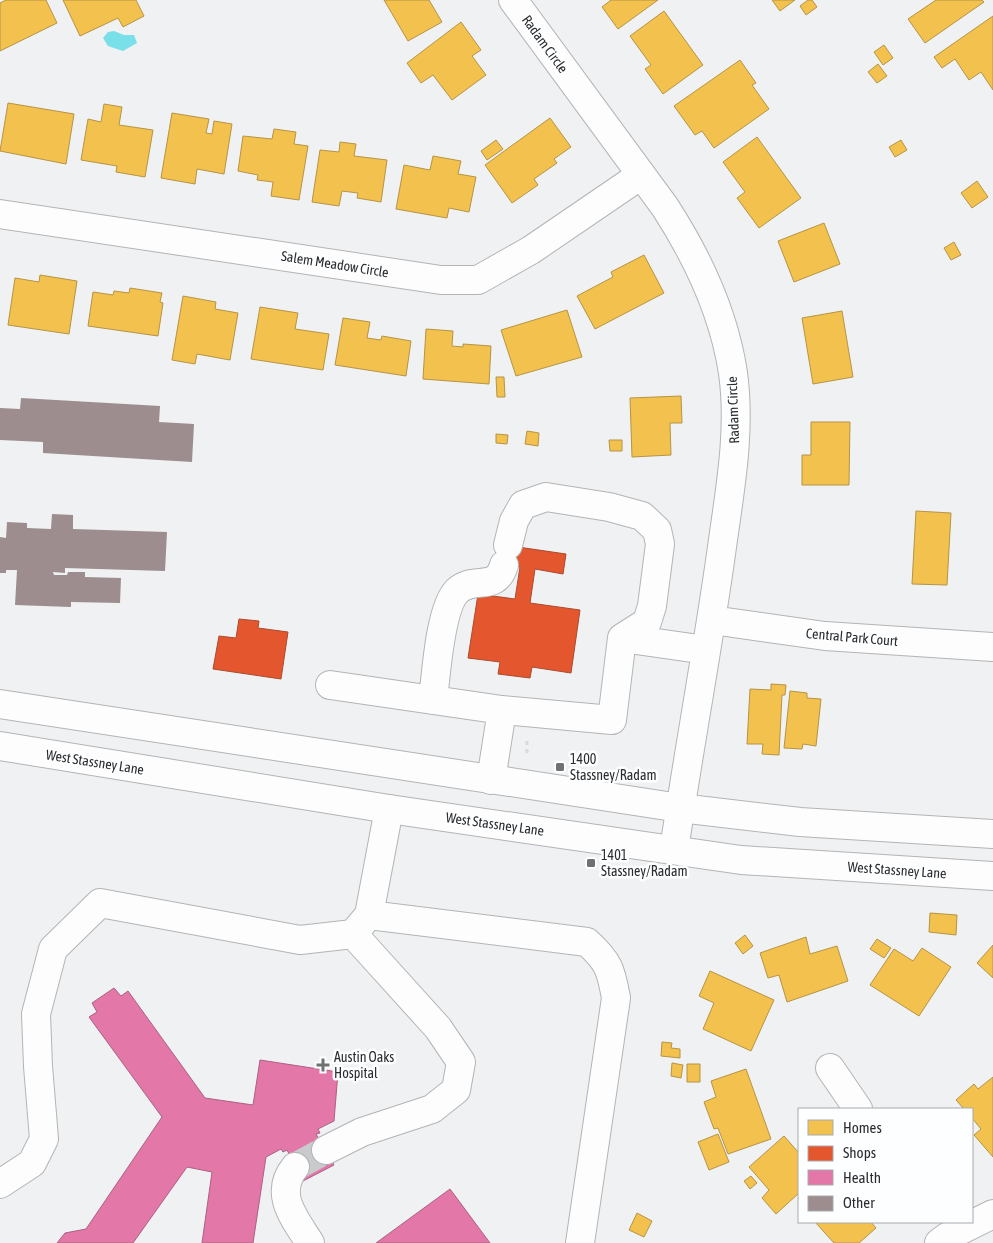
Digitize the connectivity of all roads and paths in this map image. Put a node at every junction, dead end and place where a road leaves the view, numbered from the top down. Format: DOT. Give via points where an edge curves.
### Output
graph roads {
  1 [pos="513,0"];
  2 [pos="641,176"];
  3 [pos="0,214"];
  4 [pos="712,620"];
  5 [pos="622,638"];
  6 [pos="993,647"];
  7 [pos="706,650"];
  8 [pos="330,685"];
  9 [pos="433,700"];
  10 [pos="0,704"];
  11 [pos="502,710"];
  12 [pos="521,732"];
  13 [pos="0,746"];
  14 [pos="527,753"];
  15 [pos="490,780"];
  16 [pos="680,808"];
  17 [pos="389,809"];
  18 [pos="993,834"];
  19 [pos="674,850"];
  20 [pos="993,876"];
  21 [pos="361,924"];
  22 [pos="830,1068"];
  23 [pos="857,1108"];
  24 [pos="326,1150"];
  25 [pos="295,1167"];
  26 [pos="0,1184"];
  27 [pos="993,1214"];
  28 [pos="973,1222"];
  29 [pos="970,1223"];
  30 [pos="941,1234"];
  31 [pos="310,1243"];
  32 [pos="580,1243"];
  1 -- 2 [label="main road, Radam Circle"];
  2 -- 3 [label="main road, Salem Meadow Circle" via="531,250 478,280 441,280"];
  2 -- 4 [label="main road, Radam Circle" via="670,214 699,265 720,318 733,372 736,398 734,458"];
  4 -- 6 [label="main road, Central Park Court" via="825,636"];
  4 -- 7 [label="main road, Radam Circle"];
  5 -- 7 [label="main road"];
  5 -- 9 [label="main road" via="647,622 660,544 657,530 642,516 546,497 523,505 514,521 501,576 494,581 466,586 452,599 440,640"];
  5 -- 11 [label="main road" via="612,720"];
  7 -- 16 [label="main road, Radam Circle"];
  8 -- 9 [label="main road"];
  9 -- 11 [label="main road"];
  10 -- 15 [label="main road"];
  11 -- 15 [label="main road"];
  12 -- 14 [label="path" via="527,739"];
  13 -- 17 [label="main road, West Stassney Lane"];
  15 -- 16 [label="main road"];
  16 -- 18 [label="main road" via="800,822"];
  16 -- 19 [label="main road, Radam Circle"];
  17 -- 19 [label="main road, West Stassney Lane"];
  17 -- 21 [label="main road"];
  19 -- 20 [label="main road, West Stassney Lane" via="741,860"];
  21 -- 24 [label="main road" via="461,1062 456,1090 432,1109 362,1132"];
  21 -- 26 [label="main road" via="300,940 100,903 53,949 36,1014 44,1140 32,1164"];
  21 -- 32 [label="main road" via="587,942 611,968 616,998"];
  22 -- 23 [label="main road"];
  25 -- 31 [label="main road" via="286,1186 288,1209"];
  27 -- 28 [label="main road"];
  29 -- 30 [label="main road"];
}
